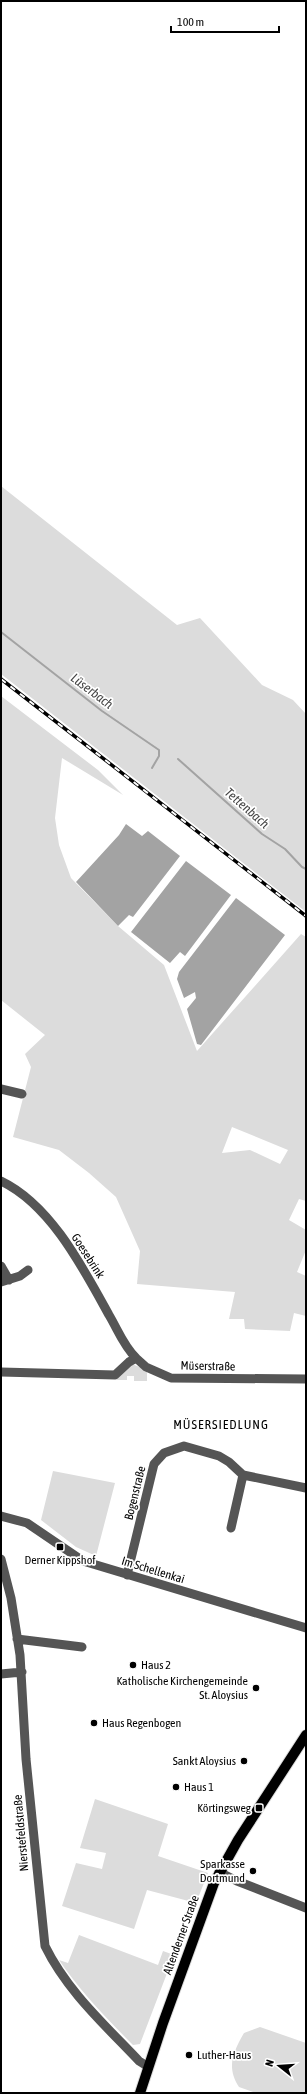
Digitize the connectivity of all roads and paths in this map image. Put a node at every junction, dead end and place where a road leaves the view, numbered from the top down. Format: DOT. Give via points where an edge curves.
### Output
graph roads {
  1 [pos="1,1089"];
  2 [pos="22,1094"];
  3 [pos="1,1181"];
  4 [pos="1,1266"];
  5 [pos="28,1270"];
  6 [pos="5,1281"];
  7 [pos="136,1358"];
  8 [pos="1,1372"];
  9 [pos="306,1379"];
  10 [pos="243,1475"];
  11 [pos="306,1488"];
  12 [pos="1,1516"];
  13 [pos="231,1528"];
  14 [pos="1,1559"];
  15 [pos="127,1575"];
  16 [pos="306,1628"];
  17 [pos="17,1639"];
  18 [pos="82,1647"];
  19 [pos="22,1672"];
  20 [pos="1,1674"];
  21 [pos="306,1735"];
  22 [pos="219,1872"];
  23 [pos="306,1908"];
  24 [pos="148,2066"];
  25 [pos="140,2093"];
  1 -- 2 [label="street"];
  3 -- 7 [label="street, Goesebrink" via="32,1203 65,1241 93,1286 126,1348"];
  4 -- 6 [label="street"];
  5 -- 6 [label="street"];
  7 -- 8 [label="street" via="115,1375"];
  7 -- 9 [label="street, Müserstraße" via="146,1367 171,1378"];
  10 -- 11 [label="street"];
  10 -- 13 [label="street"];
  10 -- 15 [label="street, Bogenstraße" via="230,1462 219,1456 184,1446 164,1453 154,1464"];
  12 -- 15 [label="street, Im Schellenkai" via="27,1523 83,1561"];
  14 -- 17 [label="street, Nierstefeldstraße" via="11,1598"];
  15 -- 16 [label="street, Im Schellenkai"];
  17 -- 18 [label="street"];
  17 -- 19 [label="street, Nierstefeldstraße"];
  19 -- 20 [label="street"];
  19 -- 24 [label="street, Nierstefeldstraße" via="26,1759 45,1946 60,1973 79,1998 139,2061"];
  21 -- 22 [label="main road, Altenderner Straße"];
  22 -- 23 [label="street"];
  22 -- 24 [label="main road, Altenderner Straße"];
  24 -- 25 [label="main road, Altenderner Straße"];
}
